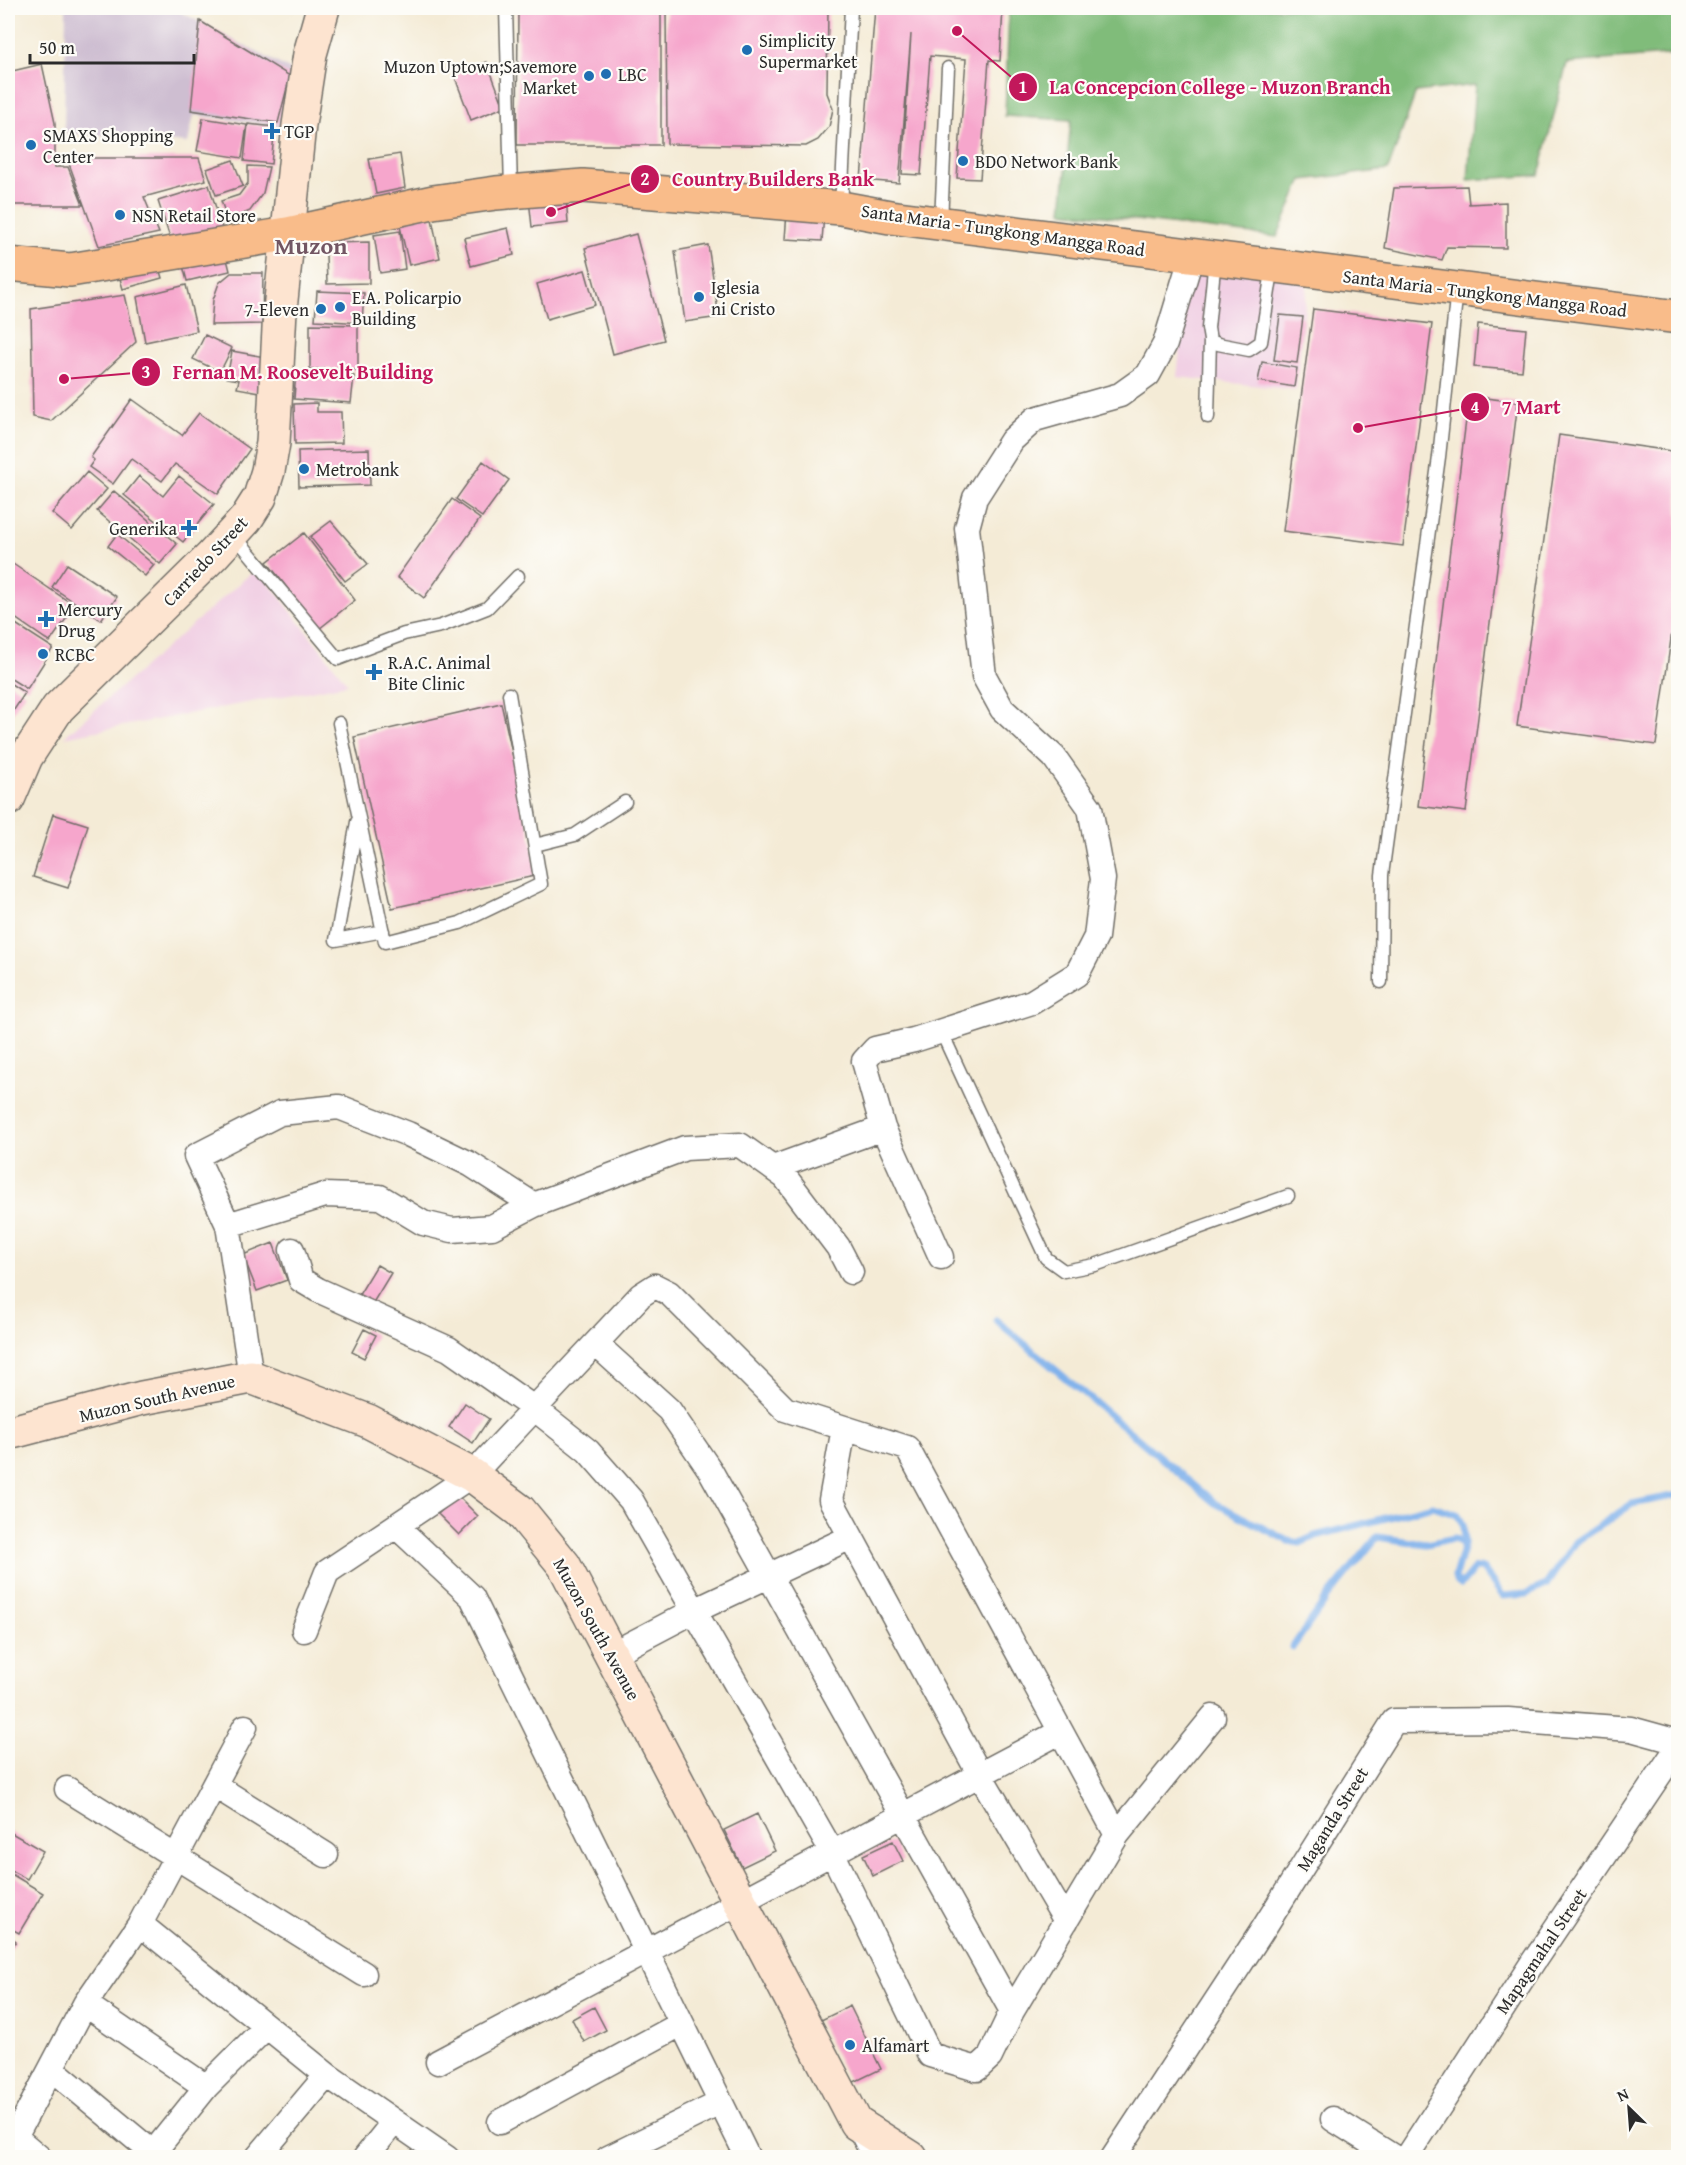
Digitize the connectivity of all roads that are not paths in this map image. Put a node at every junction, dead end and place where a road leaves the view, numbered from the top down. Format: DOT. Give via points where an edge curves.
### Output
graph roads {
  1 [pos="323,8"];
  2 [pos="506,8"];
  3 [pos="850,8"];
  4 [pos="948,68"];
  5 [pos="511,192"];
  6 [pos="841,208"];
  7 [pos="941,223"];
  8 [pos="287,234"];
  9 [pos="1203,256"];
  10 [pos="8,264"];
  11 [pos="1273,265"];
  12 [pos="1457,288"];
  13 [pos="1678,317"];
  14 [pos="1210,340"];
  15 [pos="1208,417"];
  16 [pos="233,534"];
  17 [pos="518,576"];
  18 [pos="509,694"];
  19 [pos="339,723"];
  20 [pos="8,799"];
  21 [pos="625,802"];
  22 [pos="359,815"];
  23 [pos="535,845"];
  24 [pos="383,931"];
  25 [pos="1381,982"];
  26 [pos="941,1031"];
  27 [pos="883,1128"];
  28 [pos="772,1168"];
  29 [pos="1288,1196"];
  30 [pos="534,1205"];
  31 [pos="228,1226"];
  32 [pos="292,1250"];
  33 [pos="941,1257"];
  34 [pos="851,1272"];
  35 [pos="596,1344"];
  36 [pos="251,1377"];
  37 [pos="535,1409"];
  38 [pos="844,1428"];
  39 [pos="8,1433"];
  40 [pos="472,1475"];
  41 [pos="396,1526"];
  42 [pos="851,1536"];
  43 [pos="771,1575"];
  44 [pos="694,1611"];
  45 [pos="304,1630"];
  46 [pos="612,1654"];
  47 [pos="1213,1717"];
  48 [pos="245,1726"];
  49 [pos="1060,1732"];
  50 [pos="1678,1742"];
  51 [pos="1678,1747"];
  52 [pos="980,1774"];
  53 [pos="214,1785"];
  54 [pos="68,1789"];
  55 [pos="903,1816"];
  56 [pos="1117,1835"];
  57 [pos="832,1852"];
  58 [pos="326,1855"];
  59 [pos="174,1858"];
  60 [pos="742,1900"];
  61 [pos="1066,1921"];
  62 [pos="140,1924"];
  63 [pos="645,1952"];
  64 [pos="364,1974"];
  65 [pos="85,2004"];
  66 [pos="1012,2011"];
  67 [pos="681,2024"];
  68 [pos="266,2027"];
  69 [pos="438,2062"];
  70 [pos="52,2069"];
  71 [pos="327,2075"];
  72 [pos="206,2087"];
  73 [pos="720,2103"];
  74 [pos="1333,2119"];
  75 [pos="500,2122"];
  76 [pos="393,2123"];
  77 [pos="856,2123"];
  78 [pos="11,2143"];
  79 [pos="151,2155"];
  80 [pos="40,2157"];
  81 [pos="257,2157"];
  82 [pos="365,2157"];
  83 [pos="447,2157"];
  84 [pos="608,2157"];
  85 [pos="748,2157"];
  86 [pos="875,2157"];
  87 [pos="911,2157"];
  88 [pos="1113,2157"];
  89 [pos="1395,2157"];
  90 [pos="1406,2157"];
  1 -- 8 [label="street, Carriedo Street" via="310,54 298,125"];
  2 -- 5 [label="lane"];
  3 -- 6 [label="lane"];
  4 -- 7 [label="lane"];
  5 -- 6 [label="main road, Santa Maria - Tungkong Mangga Road" via="583,186"];
  5 -- 8 [label="main road, Santa Maria - Tungkong Mangga Road" via="433,202"];
  6 -- 7 [label="main road, Santa Maria - Tungkong Mangga Road"];
  7 -- 9 [label="main road, Santa Maria - Tungkong Mangga Road"];
  8 -- 10 [label="main road, Santa Maria - Tungkong Mangga Road" via="70,270"];
  8 -- 16 [label="street, Carriedo Street" via="268,471 260,497"];
  9 -- 11 [label="main road, Santa Maria - Tungkong Mangga Road"];
  9 -- 14 [label="lane"];
  9 -- 26 [label="street" via="1148,375 1120,395 1035,419 1012,440 975,498 967,528 984,676 1002,709 1054,757 1090,808 1103,879 1096,937 1077,974 1032,1002"];
  11 -- 12 [label="main road, Santa Maria - Tungkong Mangga Road"];
  11 -- 14 [label="lane" via="1261,342 1249,350"];
  12 -- 13 [label="main road, Santa Maria - Tungkong Mangga Road"];
  12 -- 25 [label="lane" via="1439,457 1382,875"];
  14 -- 15 [label="lane"];
  16 -- 17 [label="lane" via="338,659 487,608"];
  16 -- 20 [label="street, Carriedo Street" via="58,708 26,757"];
  18 -- 23 [label="lane"];
  19 -- 22 [label="lane"];
  21 -- 23 [label="lane" via="575,835"];
  22 -- 24 [label="lane"];
  22 -- 24 [label="lane" via="336,940"];
  23 -- 24 [label="lane" via="541,884 460,923 385,942"];
  26 -- 27 [label="street" via="875,1049 864,1061"];
  26 -- 29 [label="lane" via="1046,1258 1064,1271 1095,1265"];
  27 -- 28 [label="street"];
  27 -- 33 [label="street"];
  28 -- 30 [label="street" via="740,1145 685,1148"];
  28 -- 34 [label="street" via="785,1177 838,1247"];
  30 -- 31 [label="street" via="492,1227 452,1230 423,1223 380,1197 325,1196"];
  30 -- 31 [label="street" via="470,1164 339,1107 280,1113 196,1156"];
  31 -- 36 [label="street"];
  32 -- 37 [label="street" via="300,1280 449,1349"];
  35 -- 37 [label="street"];
  35 -- 38 [label="street" via="640,1295 654,1286 669,1293 785,1409"];
  35 -- 43 [label="street" via="669,1410 710,1470"];
  36 -- 39 [label="street, Muzon South Avenue" via="142,1398"];
  36 -- 40 [label="street, Muzon South Avenue" via="368,1421"];
  37 -- 40 [label="street"];
  37 -- 44 [label="street" via="588,1451 631,1500"];
  38 -- 42 [label="street" via="831,1500"];
  38 -- 49 [label="street" via="907,1448"];
  40 -- 41 [label="street"];
  40 -- 46 [label="street, Muzon South Avenue" via="520,1511 564,1565"];
  41 -- 45 [label="street" via="327,1572"];
  41 -- 63 [label="street" via="472,1598"];
  42 -- 43 [label="street"];
  42 -- 52 [label="street"];
  43 -- 44 [label="street"];
  43 -- 55 [label="street"];
  44 -- 46 [label="street"];
  44 -- 57 [label="street"];
  46 -- 60 [label="street, Muzon South Avenue"];
  47 -- 56 [label="street"];
  48 -- 53 [label="street"];
  49 -- 52 [label="street"];
  49 -- 56 [label="street"];
  50 -- 88 [label="street, Maganda Street" via="1631,1729 1508,1720 1394,1721"];
  51 -- 90 [label="street, Mapagmahal Street"];
  52 -- 55 [label="street"];
  52 -- 61 [label="street"];
  53 -- 58 [label="street"];
  53 -- 59 [label="street"];
  54 -- 59 [label="street"];
  55 -- 57 [label="street"];
  55 -- 66 [label="street"];
  56 -- 61 [label="street"];
  57 -- 60 [label="street"];
  57 -- 66 [label="street" via="930,2055 976,2069 990,2057"];
  59 -- 62 [label="street"];
  59 -- 64 [label="street"];
  60 -- 63 [label="street"];
  60 -- 77 [label="street, Muzon South Avenue"];
  61 -- 66 [label="street"];
  62 -- 65 [label="street"];
  62 -- 68 [label="street"];
  63 -- 67 [label="street"];
  63 -- 69 [label="street"];
  65 -- 70 [label="street"];
  65 -- 72 [label="street"];
  67 -- 73 [label="street"];
  67 -- 75 [label="street"];
  68 -- 71 [label="street"];
  68 -- 72 [label="street"];
  70 -- 78 [label="street"];
  70 -- 79 [label="street"];
  71 -- 76 [label="street"];
  71 -- 81 [label="street"];
  72 -- 79 [label="street"];
  73 -- 84 [label="street"];
  73 -- 85 [label="street"];
  74 -- 89 [label="street"];
  76 -- 82 [label="street"];
  76 -- 83 [label="street"];
  77 -- 86 [label="street"];
  77 -- 87 [label="street"];
  78 -- 80 [label="street"];
}
